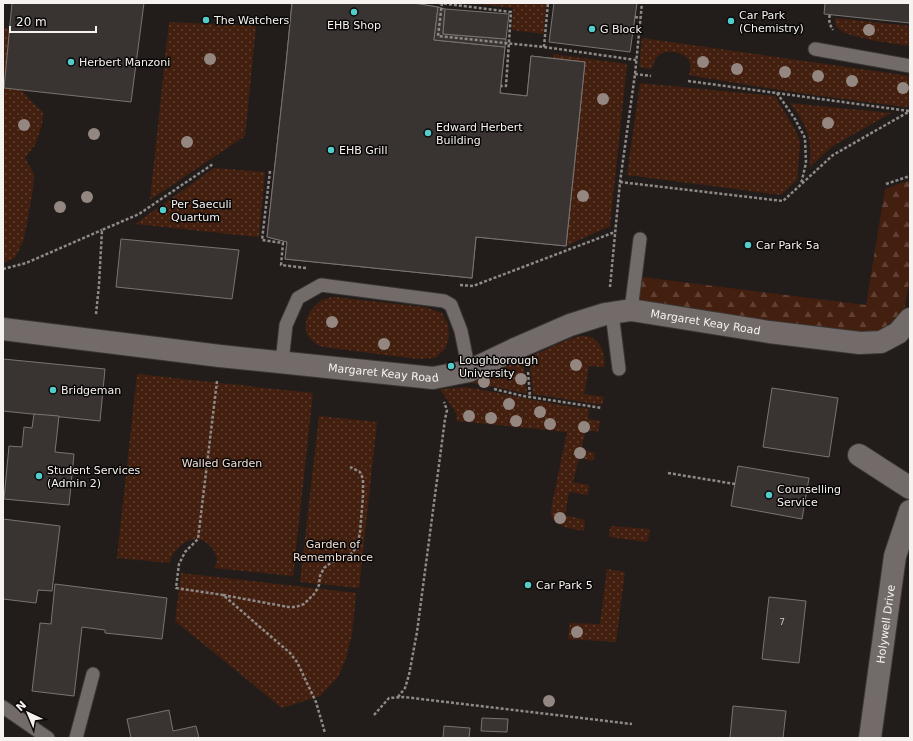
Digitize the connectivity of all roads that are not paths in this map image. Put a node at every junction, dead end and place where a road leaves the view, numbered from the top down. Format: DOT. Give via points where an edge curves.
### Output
graph roads {
  1 [pos="815,49"];
  2 [pos="910,66"];
  3 [pos="640,239"];
  4 [pos="616,313"];
  5 [pos="910,319"];
  6 [pos="3,329"];
  7 [pos="282,362"];
  8 [pos="619,369"];
  9 [pos="469,371"];
  10 [pos="859,455"];
  11 [pos="910,488"];
  12 [pos="910,511"];
  13 [pos="94,674"];
  14 [pos="3,707"];
  15 [pos="48,738"];
  16 [pos="76,738"];
  17 [pos="870,738"];
  1 -- 2 [label="lane"];
  3 -- 4 [label="lane"];
  4 -- 5 [label="street, Margaret Keay Road" via="860,343 881,342 898,333"];
  4 -- 8 [label="lane"];
  4 -- 9 [label="street, Margaret Keay Road" via="570,325"];
  6 -- 7 [label="street, Margaret Keay Road"];
  7 -- 9 [label="street, Margaret Keay Road" via="434,378"];
  7 -- 9 [label="lane" via="286,325 298,298 321,286 444,301 451,305 461,330"];
  10 -- 11 [label="street"];
  12 -- 17 [label="street, Holywell Drive" via="895,556"];
  13 -- 16 [label="lane"];
  14 -- 15 [label="lane"];
}
